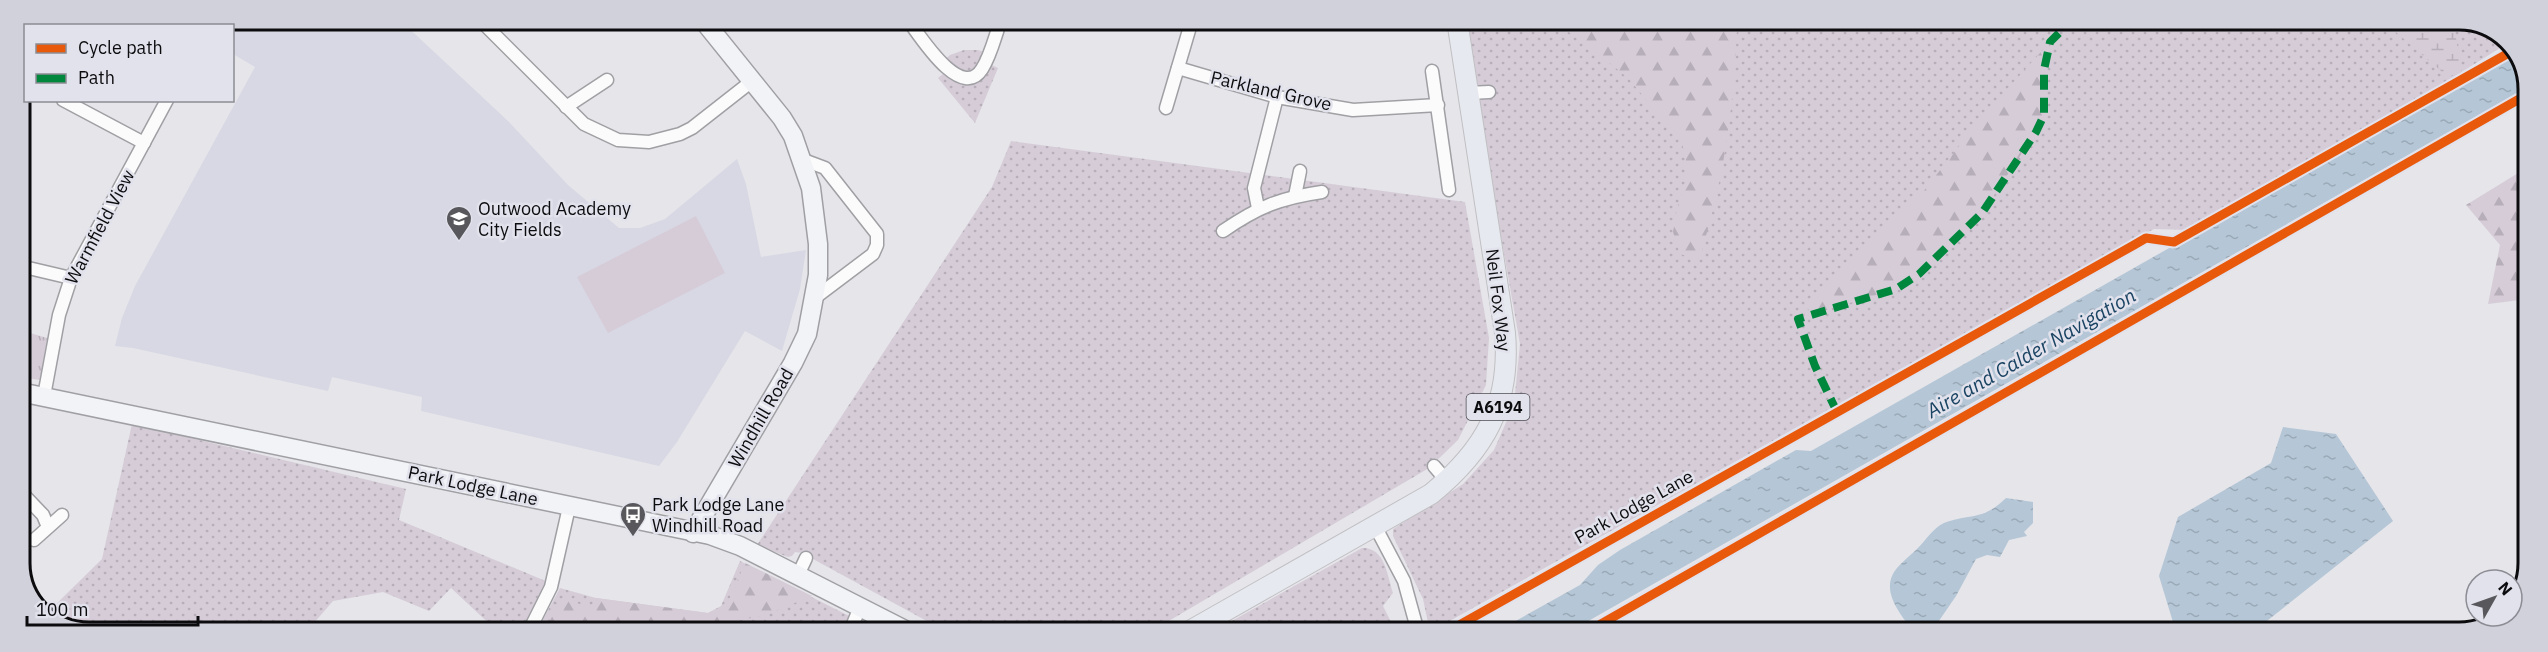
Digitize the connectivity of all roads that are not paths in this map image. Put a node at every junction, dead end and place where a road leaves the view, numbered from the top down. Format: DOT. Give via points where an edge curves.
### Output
graph roads {
  1 [pos="491,30"];
  2 [pos="713,30"];
  3 [pos="916,30"];
  4 [pos="997,30"];
  5 [pos="1189,30"];
  6 [pos="1459,30"];
  7 [pos="1178,68"];
  8 [pos="1432,71"];
  9 [pos="608,80"];
  10 [pos="752,81"];
  11 [pos="1490,92"];
  12 [pos="1468,93"];
  13 [pos="1277,97"];
  14 [pos="67,102"];
  15 [pos="166,102"];
  16 [pos="1438,105"];
  17 [pos="566,107"];
  18 [pos="1166,108"];
  19 [pos="144,143"];
  20 [pos="801,159"];
  21 [pos="1300,171"];
  22 [pos="1449,190"];
  23 [pos="1322,192"];
  24 [pos="1295,196"];
  25 [pos="1258,208"];
  26 [pos="1223,231"];
  27 [pos="30,268"];
  28 [pos="71,278"];
  29 [pos="816,297"];
  30 [pos="30,394"];
  31 [pos="44,396"];
  32 [pos="1434,466"];
  33 [pos="1447,481"];
  34 [pos="30,501"];
  35 [pos="570,507"];
  36 [pos="62,515"];
  37 [pos="1375,526"];
  38 [pos="48,528"];
  39 [pos="693,533"];
  40 [pos="34,540"];
  41 [pos="806,558"];
  42 [pos="798,575"];
  43 [pos="860,607"];
  44 [pos="534,622"];
  45 [pos="853,622"];
  46 [pos="889,622"];
  47 [pos="1206,622"];
  48 [pos="1415,622"];
  1 -- 17 [label="street"];
  2 -- 10 [label="street, Windhill Road"];
  3 -- 4 [label="street" via="948,70 966,78 981,70"];
  5 -- 7 [label="street"];
  6 -- 12 [label="main road, Neil Fox Way / A6194"];
  7 -- 13 [label="street, Parkland Grove"];
  7 -- 18 [label="street"];
  8 -- 16 [label="street"];
  9 -- 17 [label="street"];
  10 -- 17 [label="street" via="692,128 649,142 618,140 601,134"];
  10 -- 20 [label="street, Windhill Road" via="782,118"];
  11 -- 12 [label="street"];
  12 -- 33 [label="main road, Neil Fox Way / A6194" via="1506,361 1498,407 1485,437"];
  13 -- 16 [label="street, Parkland Grove" via="1353,110"];
  13 -- 25 [label="street" via="1254,188"];
  14 -- 19 [label="street"];
  15 -- 19 [label="street, Warmfield View"];
  16 -- 22 [label="street"];
  19 -- 28 [label="street, Warmfield View"];
  20 -- 29 [label="street, Windhill Road" via="811,188 818,244"];
  20 -- 29 [label="street" via="825,168 877,234 873,254"];
  21 -- 24 [label="street"];
  23 -- 24 [label="street"];
  24 -- 25 [label="street"];
  25 -- 26 [label="street"];
  27 -- 28 [label="street"];
  28 -- 31 [label="street, Warmfield View" via="59,315"];
  29 -- 39 [label="street, Windhill Road" via="807,334 793,363"];
  30 -- 31 [label="street, Park Lodge Lane"];
  31 -- 35 [label="street, Park Lodge Lane"];
  32 -- 33 [label="street"];
  33 -- 37 [label="main road, Neil Fox Way / A6194"];
  34 -- 38 [label="street" via="43,515"];
  35 -- 39 [label="street, Park Lodge Lane"];
  35 -- 44 [label="street" via="552,587"];
  36 -- 38 [label="street"];
  37 -- 47 [label="main road, Neil Fox Way / A6194"];
  37 -- 48 [label="street" via="1404,581"];
  38 -- 40 [label="street"];
  39 -- 42 [label="street, Park Lodge Lane" via="721,538"];
  41 -- 42 [label="street"];
  42 -- 43 [label="street, Park Lodge Lane"];
  43 -- 45 [label="street"];
  43 -- 46 [label="street, Park Lodge Lane"];
}
